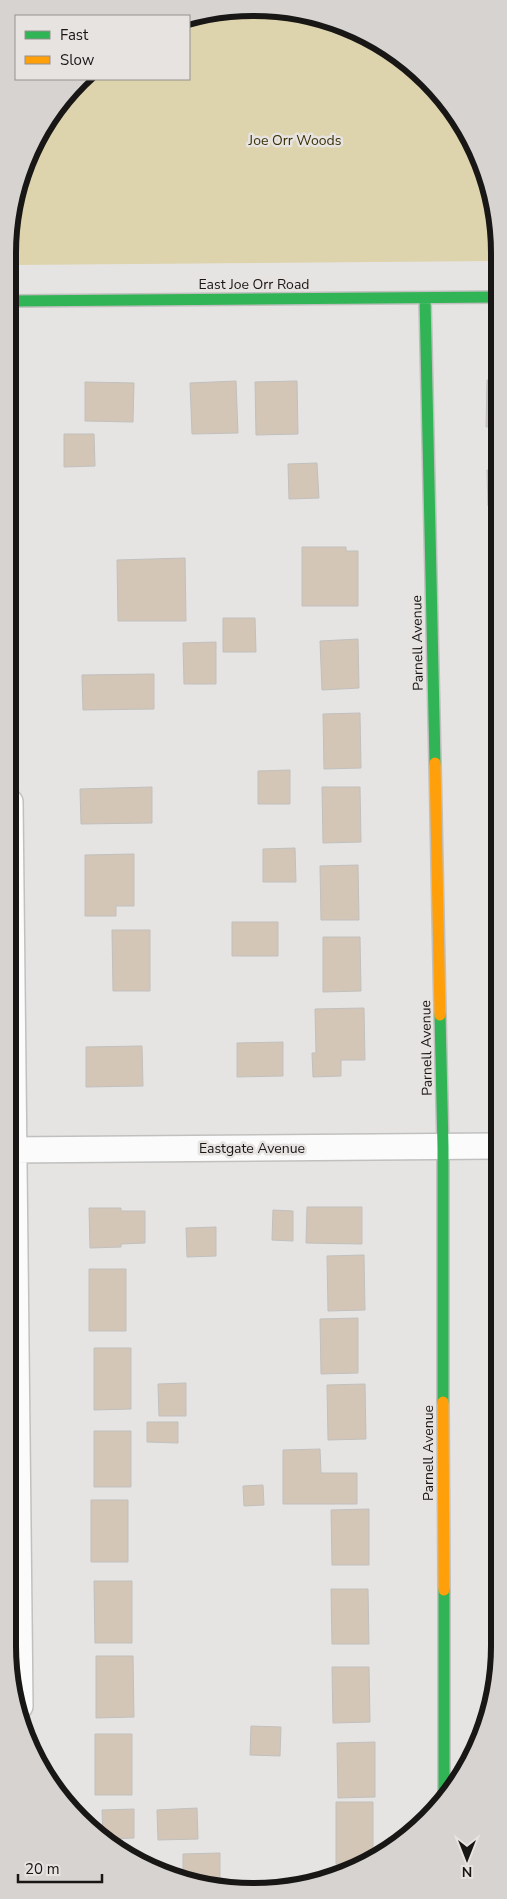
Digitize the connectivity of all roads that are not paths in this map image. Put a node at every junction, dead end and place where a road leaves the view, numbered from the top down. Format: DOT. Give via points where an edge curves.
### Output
graph roads {
  1 [pos="491,297"];
  2 [pos="425,298"];
  3 [pos="16,301"];
  4 [pos="442,1146"];
  5 [pos="491,1146"];
  6 [pos="16,1150"];
  7 [pos="16,1428"];
  8 [pos="20,1685"];
  9 [pos="444,1787"];
  1 -- 2 [label="street, East Joe Orr Road"];
  2 -- 3 [label="street, East Joe Orr Road"];
  2 -- 4 [label="street, Parnell Avenue"];
  4 -- 5 [label="street, Eastgate Avenue"];
  4 -- 6 [label="street, Eastgate Avenue"];
  4 -- 9 [label="street, Parnell Avenue"];
  7 -- 8 [label="street"];
}
